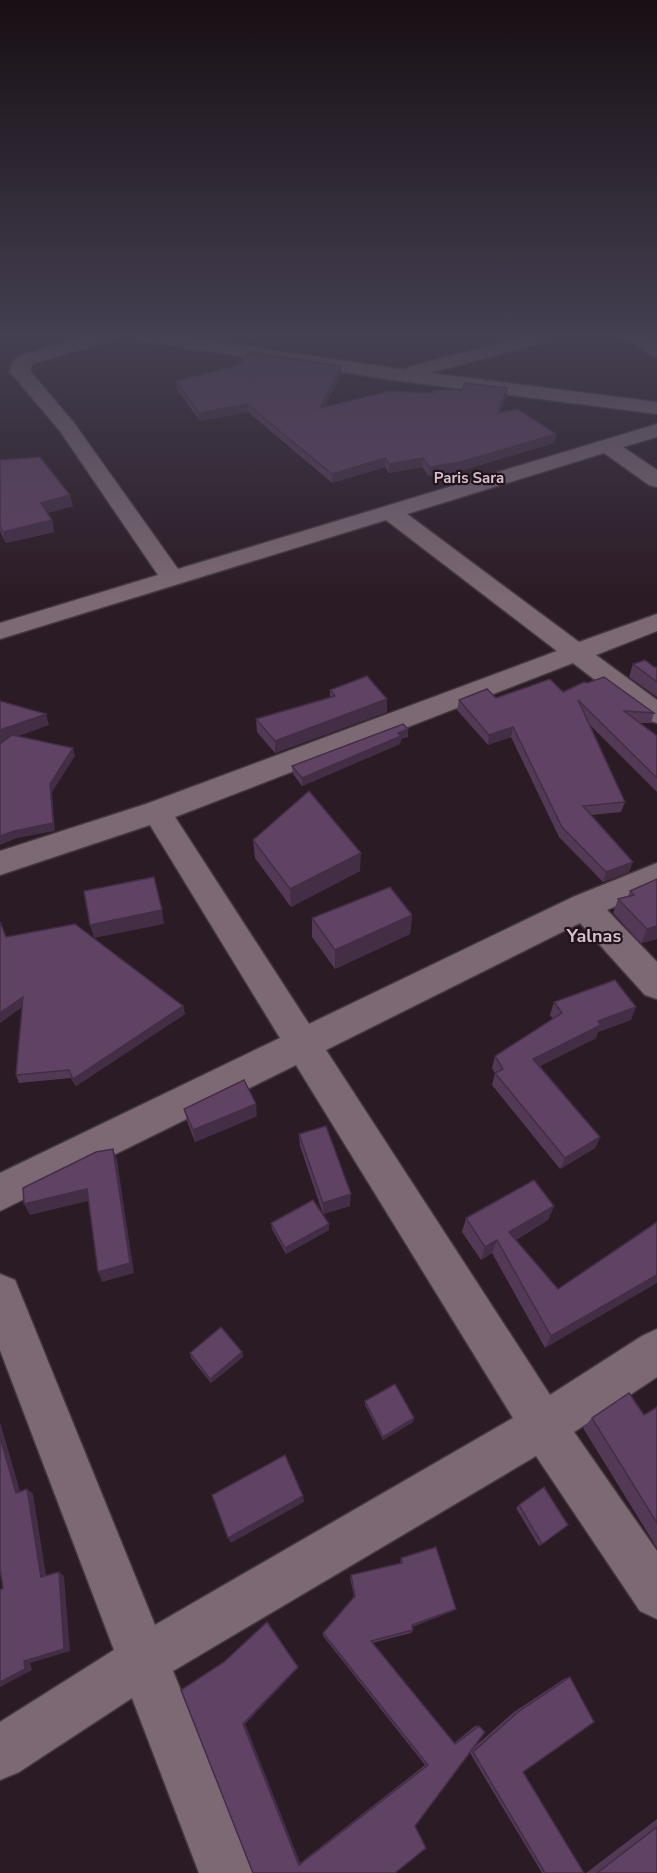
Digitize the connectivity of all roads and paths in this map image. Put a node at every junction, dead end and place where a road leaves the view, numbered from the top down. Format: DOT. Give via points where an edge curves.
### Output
graph roads {
  1 [pos="65,424"];
  2 [pos="657,430"];
  3 [pos="608,446"];
  4 [pos="657,480"];
  5 [pos="390,512"];
  6 [pos="172,578"];
  7 [pos="657,622"];
  8 [pos="0,631"];
  9 [pos="578,652"];
  10 [pos="657,714"];
  11 [pos="157,812"];
  12 [pos="0,863"];
  13 [pos="657,875"];
  14 [pos="584,906"];
  15 [pos="657,985"];
  16 [pos="303,1046"];
  17 [pos="0,1193"];
  18 [pos="0,1295"];
  19 [pos="657,1351"];
  20 [pos="543,1426"];
  21 [pos="657,1594"];
  22 [pos="144,1660"];
  23 [pos="0,1753"];
  24 [pos="227,1873"];
  1 -- 6 [label="street"];
  2 -- 3 [label="street"];
  3 -- 4 [label="street"];
  3 -- 5 [label="street"];
  5 -- 6 [label="street"];
  5 -- 9 [label="street"];
  6 -- 8 [label="street"];
  7 -- 9 [label="street"];
  9 -- 10 [label="street"];
  9 -- 11 [label="street"];
  11 -- 12 [label="street"];
  11 -- 16 [label="street"];
  13 -- 14 [label="street"];
  14 -- 15 [label="street"];
  14 -- 16 [label="street"];
  16 -- 17 [label="street"];
  16 -- 20 [label="street"];
  18 -- 22 [label="street"];
  19 -- 20 [label="street"];
  20 -- 21 [label="street"];
  20 -- 22 [label="street"];
  22 -- 23 [label="street"];
  22 -- 24 [label="street"];
}
